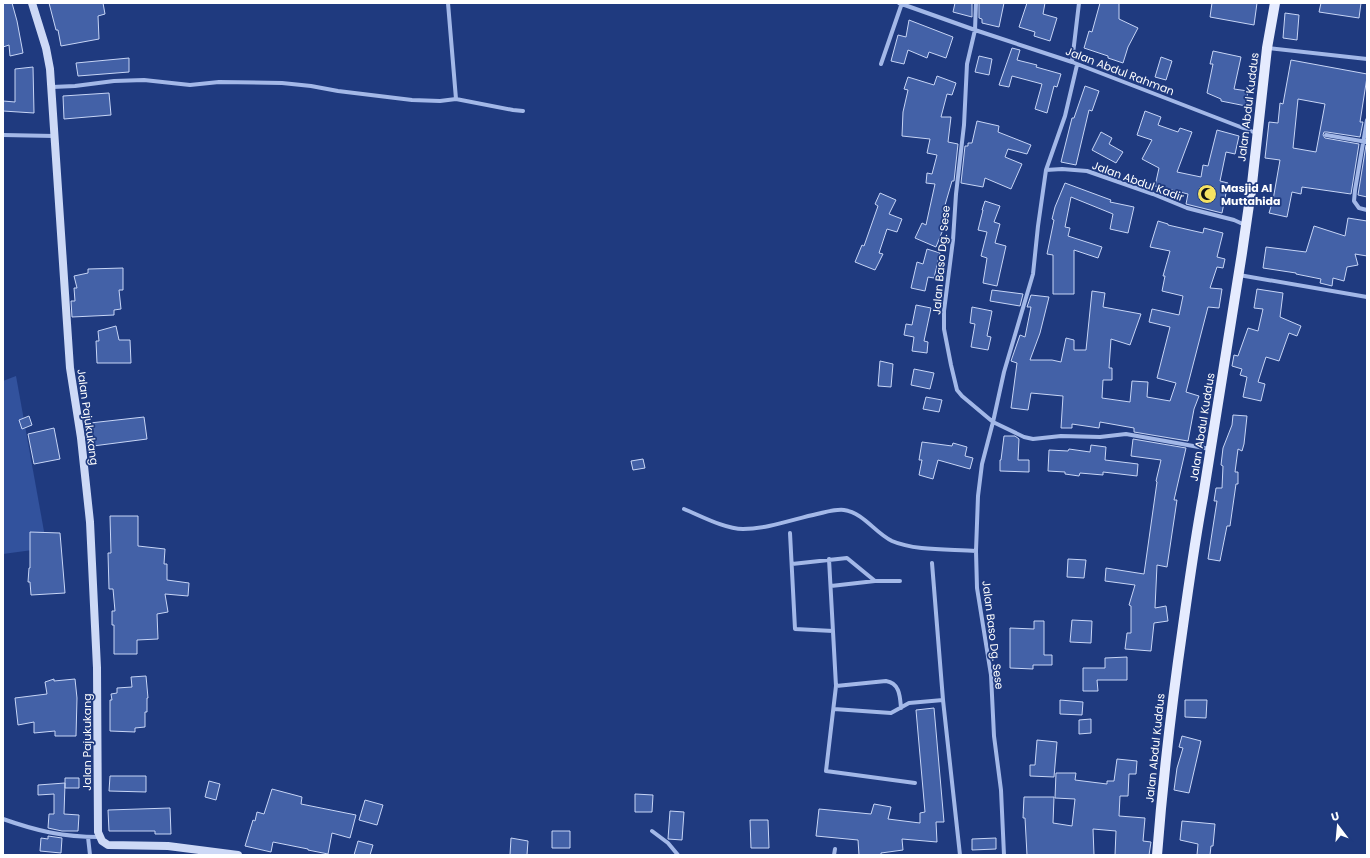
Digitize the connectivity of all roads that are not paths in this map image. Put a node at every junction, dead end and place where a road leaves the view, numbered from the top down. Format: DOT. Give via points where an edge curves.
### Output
graph roads {
  1 [pos="32,3"];
  2 [pos="448,3"];
  3 [pos="901,3"];
  4 [pos="976,3"];
  5 [pos="1079,3"];
  6 [pos="1275,3"];
  7 [pos="975,30"];
  8 [pos="1267,48"];
  9 [pos="1367,60"];
  10 [pos="1072,62"];
  11 [pos="881,64"];
  12 [pos="1077,65"];
  13 [pos="52,87"];
  14 [pos="456,99"];
  15 [pos="523,111"];
  16 [pos="1367,120"];
  17 [pos="1257,133"];
  18 [pos="3,135"];
  19 [pos="1326,135"];
  20 [pos="54,136"];
  21 [pos="1365,141"];
  22 [pos="1046,170"];
  23 [pos="1367,210"];
  24 [pos="1245,225"];
  25 [pos="1238,275"];
  26 [pos="1367,297"];
  27 [pos="993,422"];
  28 [pos="1211,449"];
  29 [pos="684,509"];
  30 [pos="790,532"];
  31 [pos="976,551"];
  32 [pos="829,559"];
  33 [pos="932,563"];
  34 [pos="792,564"];
  35 [pos="875,581"];
  36 [pos="900,581"];
  37 [pos="831,586"];
  38 [pos="833,631"];
  39 [pos="836,686"];
  40 [pos="943,700"];
  41 [pos="901,708"];
  42 [pos="834,710"];
  43 [pos="915,782"];
  44 [pos="3,820"];
  45 [pos="652,831"];
  46 [pos="88,837"];
  47 [pos="99,837"];
  48 [pos="834,849"];
  49 [pos="90,855"];
  50 [pos="238,855"];
  51 [pos="678,855"];
  52 [pos="834,855"];
  53 [pos="960,855"];
  54 [pos="1004,855"];
  55 [pos="1157,855"];
  1 -- 13 [label="street, Jalan Pajukukang" via="46,48"];
  2 -- 14 [label="street"];
  3 -- 7 [label="street, Jalan Abdul Rahman"];
  3 -- 11 [label="street"];
  4 -- 7 [label="street, Jalan Baso Dg. Sese"];
  5 -- 10 [label="street"];
  6 -- 8 [label="main road, Jalan Abdul Kuddus"];
  7 -- 10 [label="street, Jalan Abdul Rahman"];
  7 -- 27 [label="street, Jalan Baso Dg. Sese" via="967,64 964,125 944,329 957,390"];
  8 -- 9 [label="street"];
  8 -- 17 [label="main road, Jalan Abdul Kuddus"];
  10 -- 12 [label="street, Jalan Abdul Rahman"];
  12 -- 17 [label="street, Jalan Abdul Rahman"];
  12 -- 22 [label="street" via="1065,116"];
  13 -- 14 [label="street" via="144,80 190,85 268,82 412,100"];
  13 -- 20 [label="street, Jalan Pajukukang"];
  14 -- 15 [label="street"];
  16 -- 21 [label="street"];
  17 -- 24 [label="main road, Jalan Abdul Kuddus"];
  18 -- 20 [label="street"];
  19 -- 21 [label="street"];
  20 -- 47 [label="street, Jalan Pajukukang" via="70,368 90,515 97,668"];
  21 -- 23 [label="street" via="1354,201 1358,208"];
  22 -- 24 [label="street, Jalan Abdul Kadir" via="1087,171 1187,208"];
  22 -- 27 [label="street" via="1033,274 1004,372"];
  24 -- 25 [label="main road, Jalan Abdul Kuddus"];
  25 -- 26 [label="street"];
  25 -- 28 [label="main road, Jalan Abdul Kuddus"];
  27 -- 28 [label="street" via="1024,437 1100,437 1126,434"];
  27 -- 31 [label="street, Jalan Baso Dg. Sese" via="981,470"];
  28 -- 55 [label="main road, Jalan Abdul Kuddus" via="1196,532 1170,715"];
  29 -- 31 [label="street" via="732,528 744,529 832,510 844,510 856,514 890,540 898,543 914,547"];
  30 -- 34 [label="street"];
  31 -- 54 [label="street, Jalan Baso Dg. Sese" via="977,588 990,674 1001,790"];
  32 -- 34 [label="street"];
  32 -- 35 [label="street" via="847,558"];
  32 -- 37 [label="street"];
  33 -- 40 [label="street"];
  34 -- 38 [label="street" via="795,629"];
  35 -- 36 [label="street"];
  35 -- 37 [label="street"];
  37 -- 38 [label="street"];
  38 -- 39 [label="street"];
  39 -- 41 [label="street" via="891,682 897,688"];
  39 -- 42 [label="street"];
  40 -- 41 [label="street" via="910,703"];
  40 -- 53 [label="street"];
  41 -- 42 [label="street" via="891,713"];
  42 -- 43 [label="street" via="826,771"];
  44 -- 46 [label="street" via="46,833"];
  45 -- 51 [label="street"];
  46 -- 47 [label="street"];
  46 -- 49 [label="street"];
  47 -- 50 [label="street" via="108,844 168,846"];
  48 -- 52 [label="street"];
}
